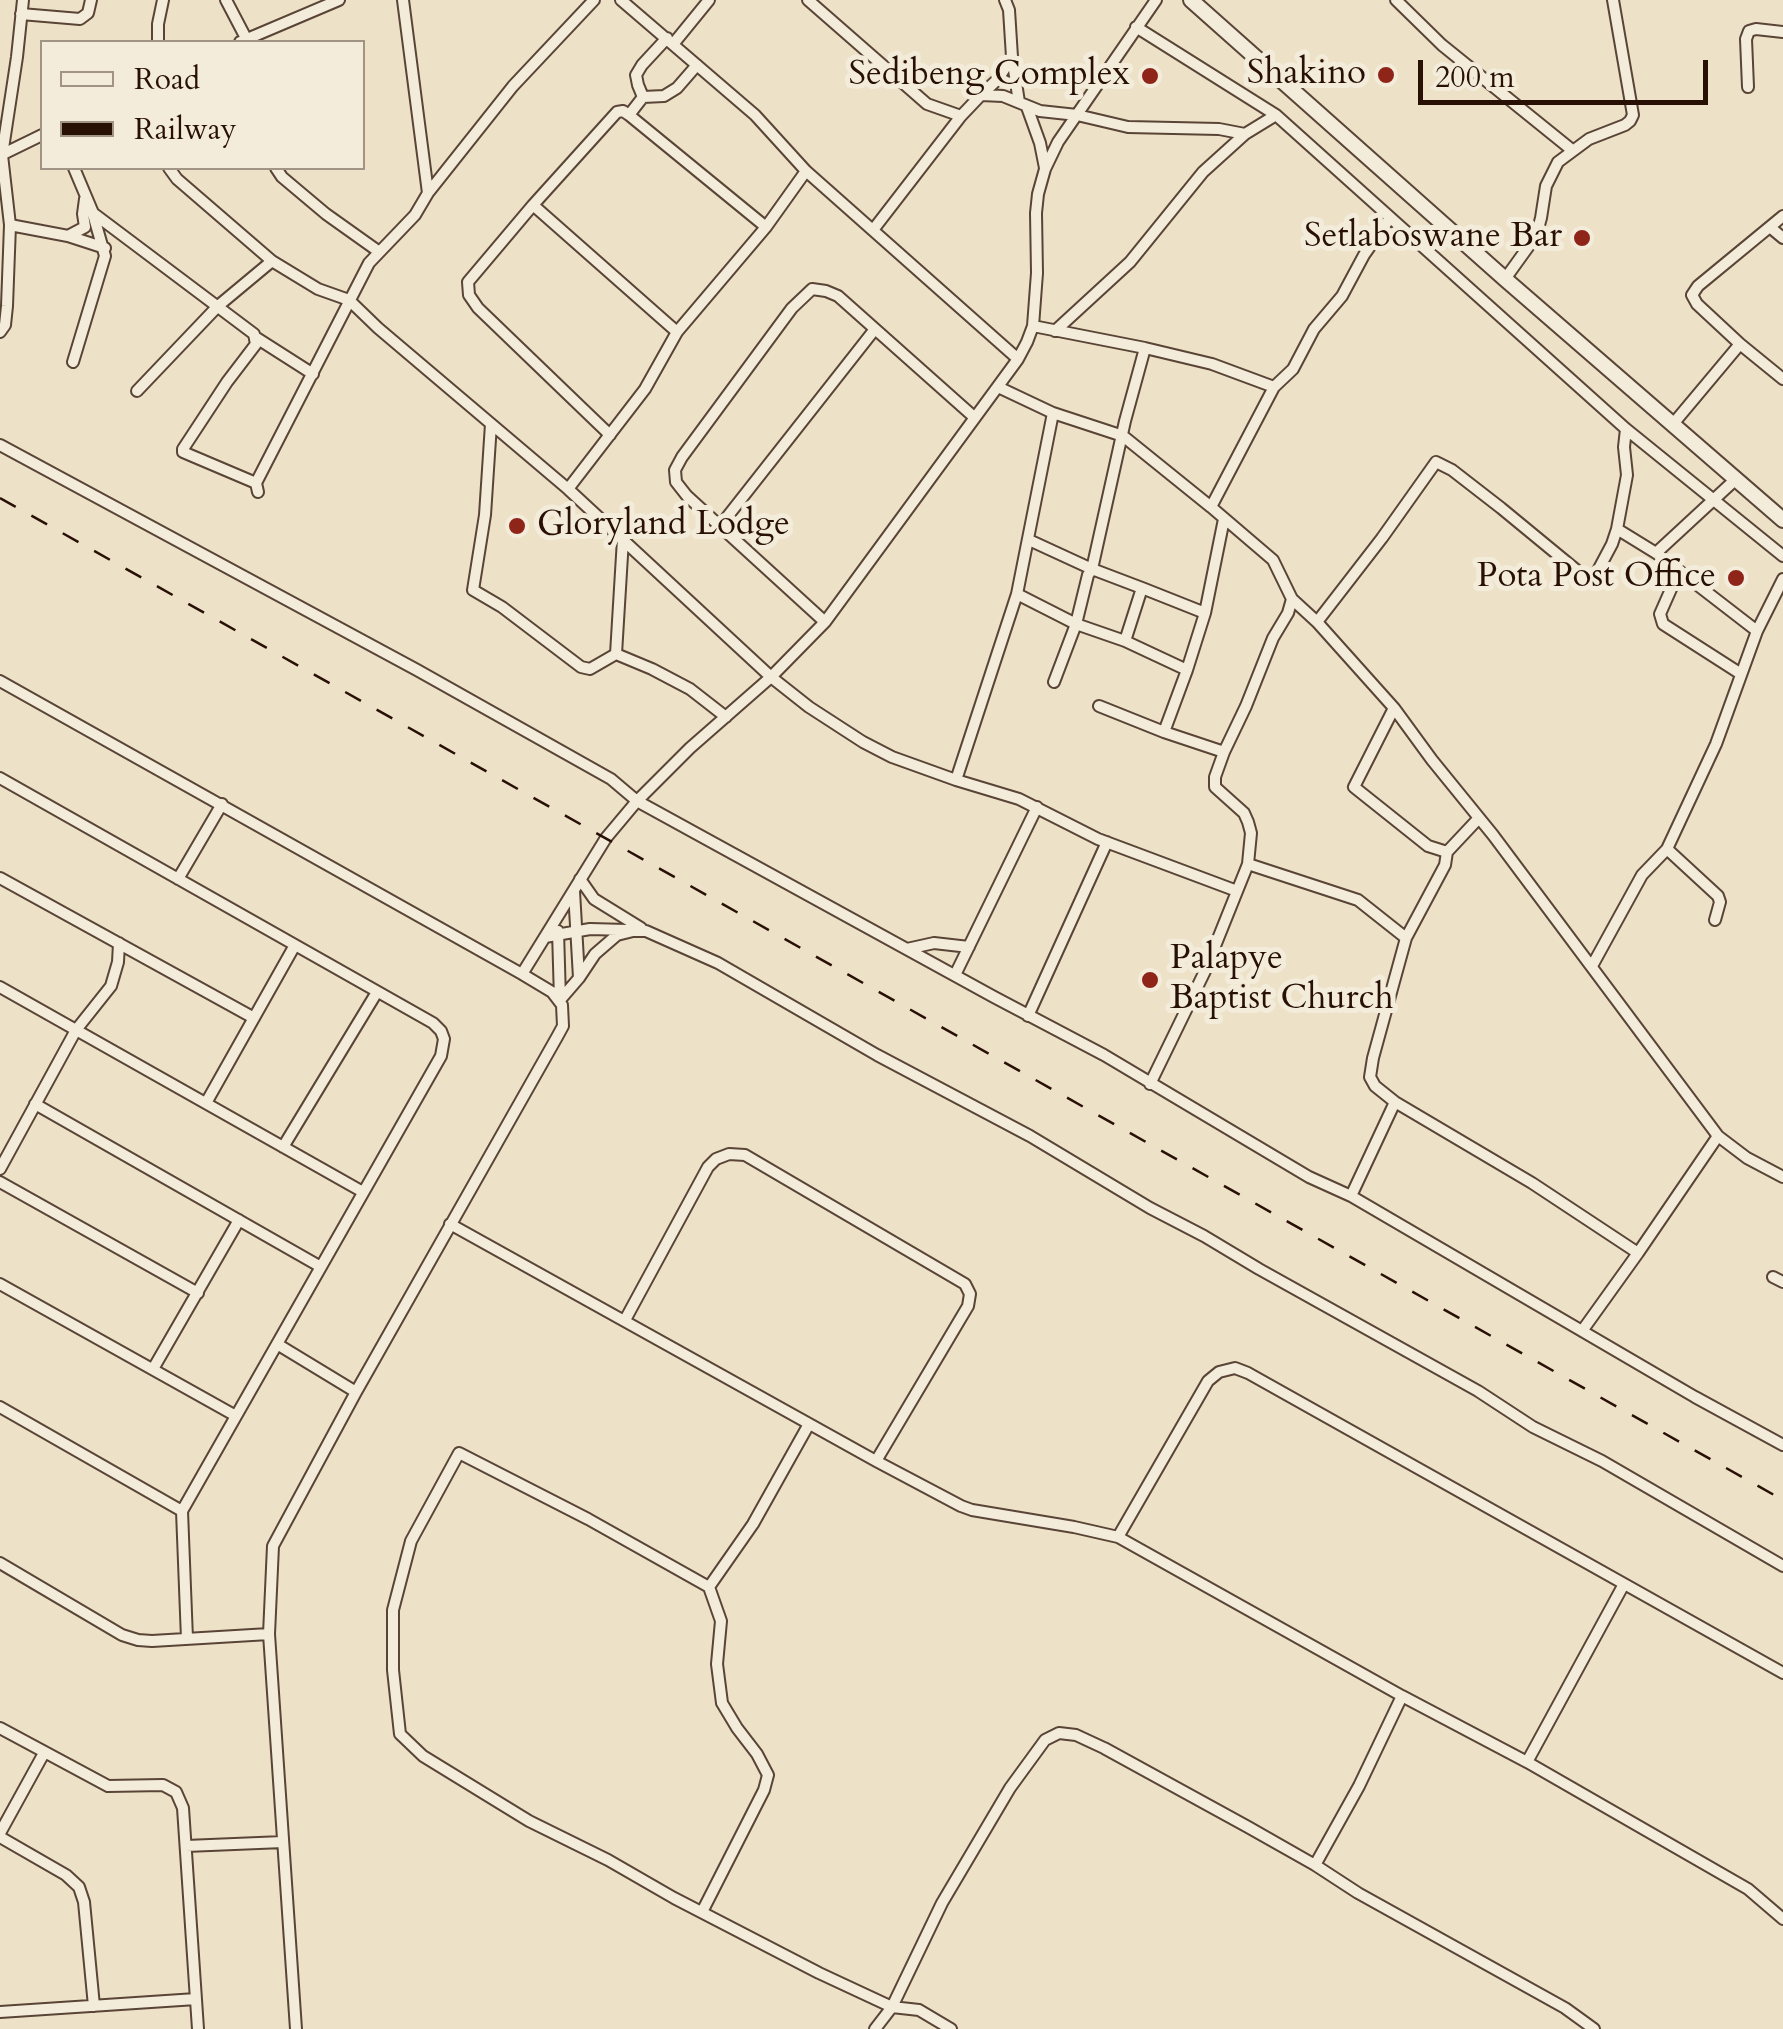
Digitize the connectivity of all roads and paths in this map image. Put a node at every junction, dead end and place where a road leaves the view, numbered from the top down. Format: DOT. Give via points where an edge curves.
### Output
graph roads {
  1 [pos="23,0"];
  2 [pos="91,0"];
  3 [pos="162,0"];
  4 [pos="226,0"];
  5 [pos="339,0"];
  6 [pos="403,0"];
  7 [pos="594,0"];
  8 [pos="621,0"];
  9 [pos="709,0"];
  10 [pos="808,0"];
  11 [pos="1004,0"];
  12 [pos="1156,0"];
  13 [pos="1191,0"];
  14 [pos="1396,0"];
  15 [pos="1613,0"];
  16 [pos="21,14"];
  17 [pos="1136,27"];
  18 [pos="1783,32"];
  19 [pos="158,40"];
  20 [pos="245,40"];
  21 [pos="247,40"];
  22 [pos="670,40"];
  23 [pos="1012,57"];
  24 [pos="697,65"];
  25 [pos="1748,87"];
  26 [pos="981,95"];
  27 [pos="643,98"];
  28 [pos="1023,104"];
  29 [pos="628,115"];
  30 [pos="1077,115"];
  31 [pos="960,116"];
  32 [pos="1276,116"];
  33 [pos="1246,134"];
  34 [pos="40,136"];
  35 [pos="1572,150"];
  36 [pos="1,155"];
  37 [pos="1045,169"];
  38 [pos="75,170"];
  39 [pos="170,170"];
  40 [pos="277,170"];
  41 [pos="806,171"];
  42 [pos="428,193"];
  43 [pos="86,194"];
  44 [pos="533,204"];
  45 [pos="93,213"];
  46 [pos="1783,216"];
  47 [pos="1390,218"];
  48 [pos="10,225"];
  49 [pos="766,228"];
  50 [pos="1772,228"];
  51 [pos="873,230"];
  52 [pos="68,236"];
  53 [pos="1783,238"];
  54 [pos="105,248"];
  55 [pos="378,252"];
  56 [pos="272,262"];
  57 [pos="1505,279"];
  58 [pos="349,300"];
  59 [pos="218,306"];
  60 [pos="1032,326"];
  61 [pos="875,330"];
  62 [pos="0,332"];
  63 [pos="678,332"];
  64 [pos="1055,332"];
  65 [pos="255,337"];
  66 [pos="1740,344"];
  67 [pos="1145,348"];
  68 [pos="1018,358"];
  69 [pos="73,362"];
  70 [pos="313,374"];
  71 [pos="1783,379"];
  72 [pos="998,387"];
  73 [pos="1274,387"];
  74 [pos="137,391"];
  75 [pos="1053,413"];
  76 [pos="974,417"];
  77 [pos="491,424"];
  78 [pos="1674,424"];
  79 [pos="1626,429"];
  80 [pos="610,436"];
  81 [pos="1123,436"];
  82 [pos="0,445"];
  83 [pos="1736,478"];
  84 [pos="568,489"];
  85 [pos="1713,498"];
  86 [pos="1211,507"];
  87 [pos="1224,518"];
  88 [pos="1783,520"];
  89 [pos="720,526"];
  90 [pos="1618,529"];
  91 [pos="623,539"];
  92 [pos="1030,540"];
  93 [pos="1656,554"];
  94 [pos="1783,556"];
  95 [pos="1092,568"];
  96 [pos="1678,571"];
  97 [pos="1783,580"];
  98 [pos="1142,588"];
  99 [pos="1017,594"];
  100 [pos="1292,599"];
  101 [pos="1205,613"];
  102 [pos="825,622"];
  103 [pos="1317,622"];
  104 [pos="1076,624"];
  105 [pos="1757,631"];
  106 [pos="1125,641"];
  107 [pos="616,654"];
  108 [pos="1187,670"];
  109 [pos="1741,674"];
  110 [pos="772,677"];
  111 [pos="0,680"];
  112 [pos="1054,682"];
  113 [pos="1099,706"];
  114 [pos="1394,708"];
  115 [pos="726,717"];
  116 [pos="1164,732"];
  117 [pos="1224,752"];
  118 [pos="0,778"];
  119 [pos="956,780"];
  120 [pos="638,801"];
  121 [pos="222,804"];
  122 [pos="1037,807"];
  123 [pos="1478,819"];
  124 [pos="1108,842"];
  125 [pos="1667,850"];
  126 [pos="1447,852"];
  127 [pos="1248,864"];
  128 [pos="0,878"];
  129 [pos="178,879"];
  130 [pos="577,885"];
  131 [pos="1236,891"];
  132 [pos="1715,920"];
  133 [pos="576,930"];
  134 [pos="640,931"];
  135 [pos="551,936"];
  136 [pos="1406,938"];
  137 [pos="119,943"];
  138 [pos="295,945"];
  139 [pos="969,946"];
  140 [pos="907,949"];
  141 [pos="1592,966"];
  142 [pos="522,974"];
  143 [pos="955,975"];
  144 [pos="579,978"];
  145 [pos="0,988"];
  146 [pos="377,992"];
  147 [pos="560,1000"];
  148 [pos="1028,1016"];
  149 [pos="254,1018"];
  150 [pos="76,1030"];
  151 [pos="1150,1084"];
  152 [pos="1396,1102"];
  153 [pos="206,1103"];
  154 [pos="35,1104"];
  155 [pos="1718,1136"];
  156 [pos="283,1146"];
  157 [pos="0,1168"];
  158 [pos="1783,1177"];
  159 [pos="0,1182"];
  160 [pos="364,1192"];
  161 [pos="1351,1196"];
  162 [pos="240,1220"];
  163 [pos="450,1224"];
  164 [pos="1638,1254"];
  165 [pos="321,1266"];
  166 [pos="0,1284"];
  167 [pos="198,1292"];
  168 [pos="625,1320"];
  169 [pos="1582,1330"];
  170 [pos="277,1344"];
  171 [pos="153,1370"];
  172 [pos="356,1392"];
  173 [pos="0,1407"];
  174 [pos="236,1416"];
  175 [pos="809,1424"];
  176 [pos="1783,1446"];
  177 [pos="876,1461"];
  178 [pos="182,1511"];
  179 [pos="1118,1537"];
  180 [pos="0,1564"];
  181 [pos="1783,1566"];
  182 [pos="1624,1584"];
  183 [pos="710,1587"];
  184 [pos="269,1634"];
  185 [pos="187,1638"];
  186 [pos="1783,1673"];
  187 [pos="1402,1696"];
  188 [pos="0,1728"];
  189 [pos="44,1752"];
  190 [pos="1526,1762"];
  191 [pos="0,1835"];
  192 [pos="283,1842"];
  193 [pos="186,1846"];
  194 [pos="1315,1865"];
  195 [pos="702,1912"];
  196 [pos="1783,1920"];
  197 [pos="196,1999"];
  198 [pos="94,2006"];
  199 [pos="892,2007"];
  200 [pos="0,2012"];
  201 [pos="198,2029"];
  202 [pos="296,2029"];
  203 [pos="874,2029"];
  204 [pos="951,2029"];
  205 [pos="1594,2029"];
  1 -- 16 [label="street"];
  2 -- 16 [label="street" via="80,20"];
  3 -- 19 [label="street"];
  4 -- 20 [label="street"];
  5 -- 21 [label="street"];
  6 -- 42 [label="street"];
  7 -- 42 [label="street" via="513,86"];
  8 -- 22 [label="street"];
  9 -- 22 [label="street"];
  10 -- 31 [label="street" via="927,104"];
  11 -- 23 [label="street"];
  12 -- 17 [label="street"];
  13 -- 57 [label="street"];
  14 -- 35 [label="street"];
  15 -- 35 [label="street" via="1633,114"];
  16 -- 36 [label="street"];
  17 -- 30 [label="street"];
  17 -- 32 [label="street"];
  18 -- 25 [label="street" via="1749,31"];
  22 -- 24 [label="street"];
  22 -- 27 [label="street" via="636,75"];
  23 -- 26 [label="street"];
  23 -- 28 [label="street"];
  24 -- 27 [label="street" via="664,96"];
  24 -- 41 [label="street"];
  26 -- 28 [label="street"];
  26 -- 31 [label="street"];
  27 -- 29 [label="street"];
  28 -- 30 [label="street"];
  28 -- 37 [label="street"];
  29 -- 44 [label="street" via="611,116"];
  29 -- 49 [label="street"];
  30 -- 33 [label="street" via="1128,127"];
  30 -- 37 [label="street"];
  31 -- 51 [label="street"];
  32 -- 33 [label="street"];
  32 -- 47 [label="street"];
  33 -- 64 [label="street" via="1204,172 1130,262"];
  34 -- 36 [label="street"];
  35 -- 57 [label="street" via="1549,176 1536,236"];
  36 -- 48 [label="street"];
  37 -- 60 [label="street" via="1036,213"];
  38 -- 43 [label="street"];
  39 -- 56 [label="street"];
  40 -- 55 [label="street"];
  41 -- 49 [label="street"];
  41 -- 51 [label="street"];
  42 -- 55 [label="street"];
  43 -- 45 [label="street"];
  43 -- 52 [label="street" via="86,228"];
  44 -- 63 [label="street"];
  44 -- 80 [label="street" via="468,282 469,295"];
  45 -- 54 [label="street"];
  45 -- 59 [label="street"];
  46 -- 50 [label="street"];
  47 -- 73 [label="street" via="1293,369"];
  47 -- 79 [label="street"];
  48 -- 52 [label="street"];
  48 -- 62 [label="street"];
  49 -- 63 [label="street"];
  50 -- 53 [label="street"];
  50 -- 66 [label="street" via="1692,296"];
  51 -- 68 [label="street"];
  52 -- 54 [label="street"];
  54 -- 69 [label="street"];
  55 -- 58 [label="street"];
  56 -- 58 [label="street"];
  56 -- 59 [label="street"];
  57 -- 78 [label="street"];
  58 -- 70 [label="street"];
  58 -- 77 [label="street"];
  59 -- 65 [label="street"];
  59 -- 74 [label="street"];
  60 -- 64 [label="street"];
  60 -- 68 [label="street"];
  61 -- 76 [label="street"];
  61 -- 89 [label="street"];
  61 -- 89 [label="street" via="826,291 812,290 792,308 675,470 687,496"];
  63 -- 80 [label="street"];
  64 -- 67 [label="street"];
  65 -- 70 [label="street"];
  65 -- 70 [label="street" via="184,452 257,487"];
  66 -- 71 [label="street"];
  66 -- 78 [label="street"];
  67 -- 73 [label="street"];
  67 -- 81 [label="street"];
  68 -- 72 [label="street"];
  72 -- 75 [label="street"];
  72 -- 76 [label="street"];
  73 -- 86 [label="street"];
  75 -- 81 [label="street"];
  75 -- 92 [label="street"];
  76 -- 102 [label="street"];
  77 -- 84 [label="street"];
  77 -- 107 [label="street" via="472,590 581,667 590,669"];
  78 -- 83 [label="street"];
  79 -- 85 [label="street"];
  79 -- 90 [label="street"];
  80 -- 84 [label="street"];
  81 -- 86 [label="street"];
  81 -- 95 [label="street"];
  82 -- 120 [label="street" via="416,670 611,779"];
  83 -- 85 [label="street"];
  83 -- 88 [label="street"];
  84 -- 91 [label="street"];
  85 -- 93 [label="street"];
  85 -- 94 [label="street"];
  86 -- 87 [label="street"];
  87 -- 100 [label="street" via="1273,560"];
  87 -- 101 [label="street"];
  89 -- 102 [label="street"];
  90 -- 93 [label="street"];
  90 -- 103 [label="street" via="1595,576 1586,578 1436,462"];
  91 -- 107 [label="street"];
  91 -- 110 [label="street"];
  92 -- 95 [label="street"];
  92 -- 99 [label="street"];
  93 -- 96 [label="street"];
  95 -- 98 [label="street"];
  95 -- 104 [label="street"];
  96 -- 105 [label="street"];
  96 -- 109 [label="street" via="1660,614 1663,624"];
  97 -- 105 [label="street"];
  98 -- 101 [label="street"];
  98 -- 106 [label="street"];
  99 -- 104 [label="street"];
  99 -- 119 [label="street"];
  100 -- 103 [label="street"];
  100 -- 117 [label="street"];
  101 -- 108 [label="street"];
  102 -- 110 [label="street"];
  103 -- 114 [label="street"];
  104 -- 106 [label="street"];
  104 -- 112 [label="street"];
  105 -- 109 [label="street"];
  106 -- 108 [label="street"];
  107 -- 115 [label="street" via="690,689"];
  108 -- 116 [label="street"];
  109 -- 125 [label="street"];
  110 -- 115 [label="street"];
  110 -- 119 [label="street" via="862,742"];
  111 -- 121 [label="street"];
  113 -- 116 [label="street"];
  114 -- 123 [label="street"];
  114 -- 126 [label="street" via="1354,787 1428,846"];
  115 -- 120 [label="street"];
  116 -- 117 [label="street"];
  117 -- 127 [label="street" via="1214,787 1244,814 1251,833"];
  118 -- 129 [label="street"];
  119 -- 122 [label="street"];
  120 -- 130 [label="street"];
  120 -- 140 [label="street"];
  121 -- 129 [label="street"];
  121 -- 142 [label="street"];
  122 -- 124 [label="street"];
  122 -- 139 [label="street"];
  123 -- 126 [label="street"];
  123 -- 141 [label="street"];
  124 -- 131 [label="street"];
  124 -- 148 [label="street"];
  125 -- 132 [label="street" via="1718,896"];
  125 -- 141 [label="street" via="1642,876"];
  126 -- 136 [label="street"];
  127 -- 131 [label="street"];
  127 -- 136 [label="street" via="1358,900"];
  128 -- 137 [label="street"];
  129 -- 138 [label="street"];
  130 -- 133 [label="street"];
  130 -- 134 [label="street"];
  130 -- 135 [label="street"];
  131 -- 151 [label="street"];
  133 -- 134 [label="street"];
  133 -- 135 [label="street"];
  133 -- 144 [label="street"];
  134 -- 144 [label="street" via="617,935"];
  134 -- 181 [label="street" via="718,963 1030,1136"];
  135 -- 142 [label="street"];
  135 -- 147 [label="street"];
  136 -- 152 [label="street" via="1370,1077"];
  137 -- 149 [label="street"];
  137 -- 150 [label="street" via="111,986"];
  138 -- 146 [label="street"];
  138 -- 149 [label="street"];
  139 -- 140 [label="street"];
  139 -- 143 [label="street"];
  140 -- 143 [label="street"];
  141 -- 155 [label="street"];
  142 -- 147 [label="street"];
  143 -- 148 [label="street"];
  144 -- 147 [label="street"];
  145 -- 150 [label="street"];
  146 -- 156 [label="street"];
  146 -- 160 [label="street" via="433,1023 444,1046"];
  147 -- 163 [label="street" via="563,1026"];
  148 -- 151 [label="street"];
  149 -- 153 [label="street"];
  150 -- 153 [label="street"];
  150 -- 154 [label="street"];
  151 -- 161 [label="street"];
  152 -- 161 [label="street"];
  152 -- 164 [label="street"];
  153 -- 156 [label="street"];
  154 -- 157 [label="street"];
  154 -- 162 [label="street"];
  155 -- 158 [label="street"];
  155 -- 164 [label="street"];
  156 -- 160 [label="street"];
  159 -- 167 [label="street"];
  160 -- 165 [label="street"];
  161 -- 169 [label="street"];
  162 -- 165 [label="street"];
  162 -- 167 [label="street"];
  163 -- 168 [label="street"];
  163 -- 172 [label="street"];
  164 -- 169 [label="street"];
  165 -- 170 [label="street"];
  166 -- 171 [label="street"];
  167 -- 171 [label="street"];
  168 -- 175 [label="street"];
  168 -- 177 [label="street" via="708,1167 729,1154 744,1155 965,1284 970,1294"];
  169 -- 176 [label="street"];
  170 -- 172 [label="street"];
  170 -- 174 [label="street"];
  171 -- 174 [label="street"];
  172 -- 184 [label="street" via="273,1546"];
  173 -- 178 [label="street"];
  174 -- 178 [label="street"];
  175 -- 177 [label="street"];
  175 -- 183 [label="street"];
  177 -- 179 [label="street" via="972,1510"];
  178 -- 185 [label="street"];
  179 -- 182 [label="street" via="1208,1382 1235,1368"];
  179 -- 187 [label="street"];
  180 -- 185 [label="street" via="122,1636"];
  182 -- 186 [label="street"];
  182 -- 190 [label="street"];
  183 -- 195 [label="street" via="721,1621 722,1703 768,1775"];
  183 -- 195 [label="street" via="459,1453 411,1541 393,1610 400,1734 478,1791"];
  184 -- 185 [label="street"];
  184 -- 192 [label="street"];
  187 -- 190 [label="street"];
  187 -- 194 [label="street"];
  188 -- 189 [label="street"];
  189 -- 191 [label="street"];
  189 -- 193 [label="street" via="108,1786 163,1785 176,1792"];
  190 -- 196 [label="street" via="1748,1889"];
  191 -- 198 [label="street" via="79,1887"];
  192 -- 193 [label="street"];
  192 -- 202 [label="street"];
  193 -- 197 [label="street"];
  194 -- 199 [label="street" via="1104,1748 1059,1733 1045,1740 1010,1788 942,1903"];
  194 -- 205 [label="street"];
  195 -- 199 [label="street"];
  197 -- 198 [label="street"];
  197 -- 201 [label="street"];
  198 -- 200 [label="street"];
  199 -- 203 [label="street"];
  199 -- 204 [label="street" via="919,2010"];
}
